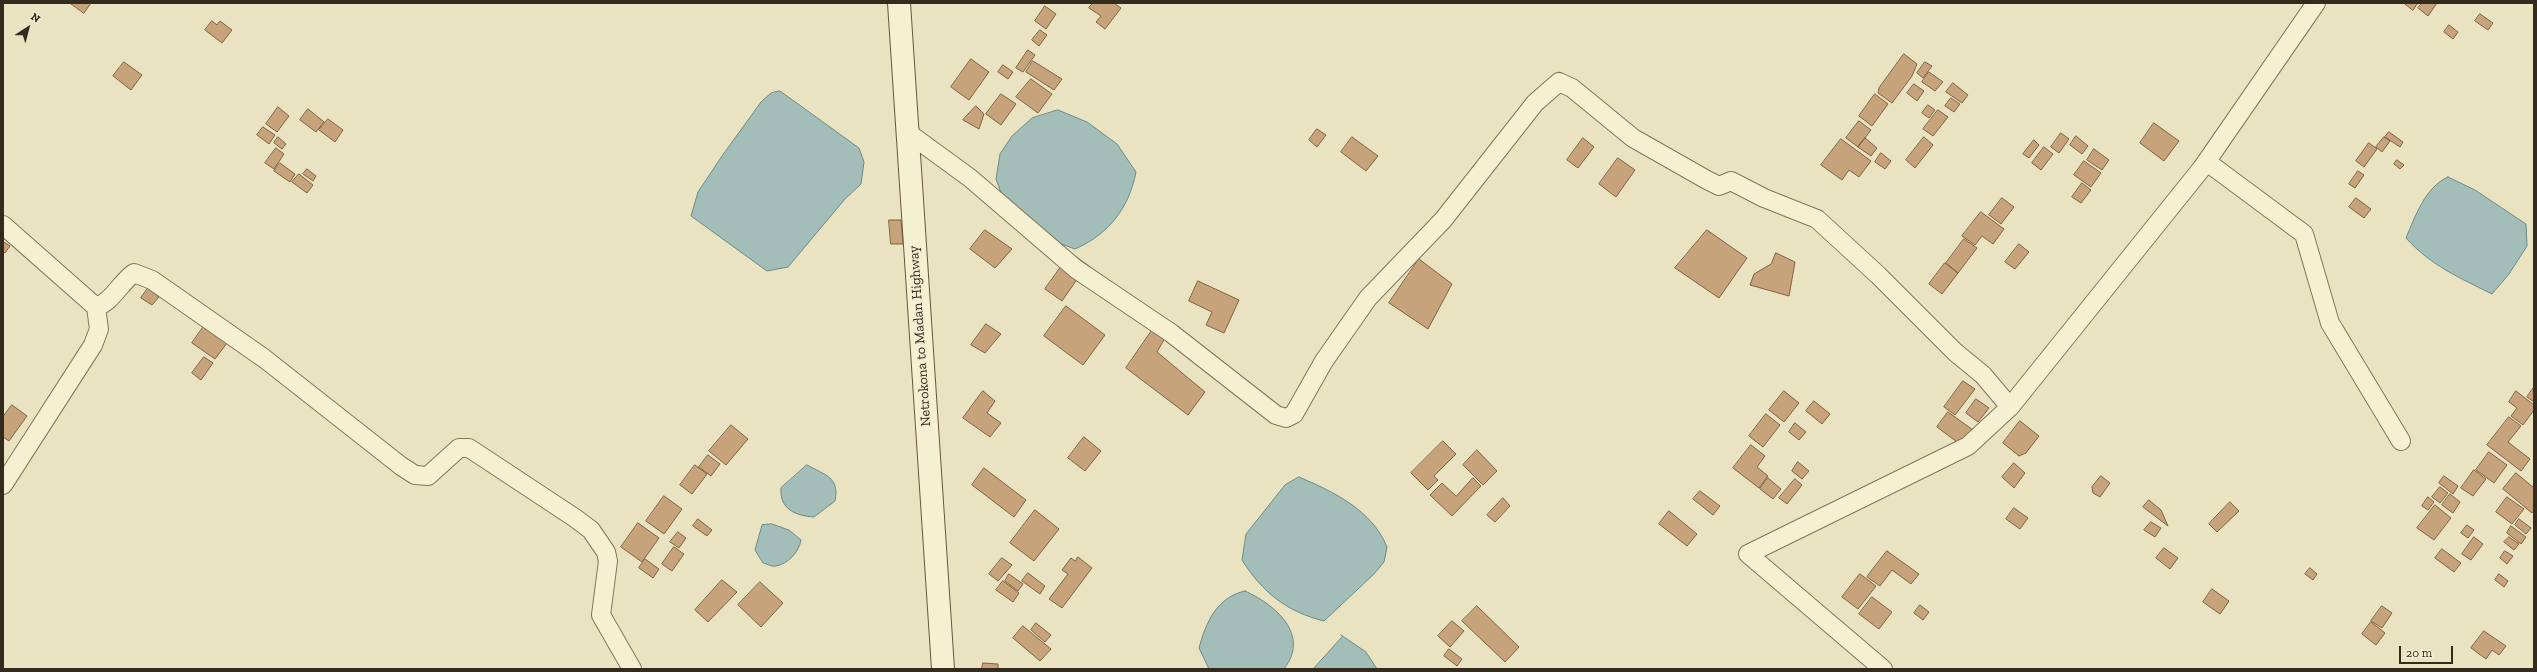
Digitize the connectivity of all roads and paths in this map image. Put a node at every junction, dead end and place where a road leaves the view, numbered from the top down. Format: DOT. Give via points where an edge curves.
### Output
graph roads {
  1 [pos="899,3"];
  2 [pos="2316,3"];
  3 [pos="907,132"];
  4 [pos="2206,162"];
  5 [pos="3,225"];
  6 [pos="96,307"];
  7 [pos="2010,407"];
  8 [pos="2401,441"];
  9 [pos="3,485"];
  10 [pos="632,669"];
  11 [pos="944,669"];
  12 [pos="1883,669"];
  1 -- 3 [label="main road, Netrokona to Madan Highway"];
  2 -- 4 [label="street"];
  3 -- 7 [label="street" via="970,178 1076,269 1171,333 1276,415 1286,418 1294,414 1324,362 1368,298 1443,220 1535,103 1559,82 1572,88 1633,138 1707,180 1719,186 1731,181 1764,198 1817,219 1878,275 1954,352 1983,375"];
  3 -- 11 [label="main road, Netrokona to Madan Highway"];
  4 -- 7 [label="street"];
  4 -- 8 [label="street" via="2304,234 2330,323"];
  5 -- 6 [label="street"];
  6 -- 9 [label="street" via="99,329 93,344"];
  6 -- 10 [label="street" via="104,304 134,273 142,275 265,359 366,440 415,475 428,476 459,448 469,448 575,518 591,530 606,552 608,562 600,615"];
  7 -- 12 [label="street" via="1968,446 1748,554"];
}
